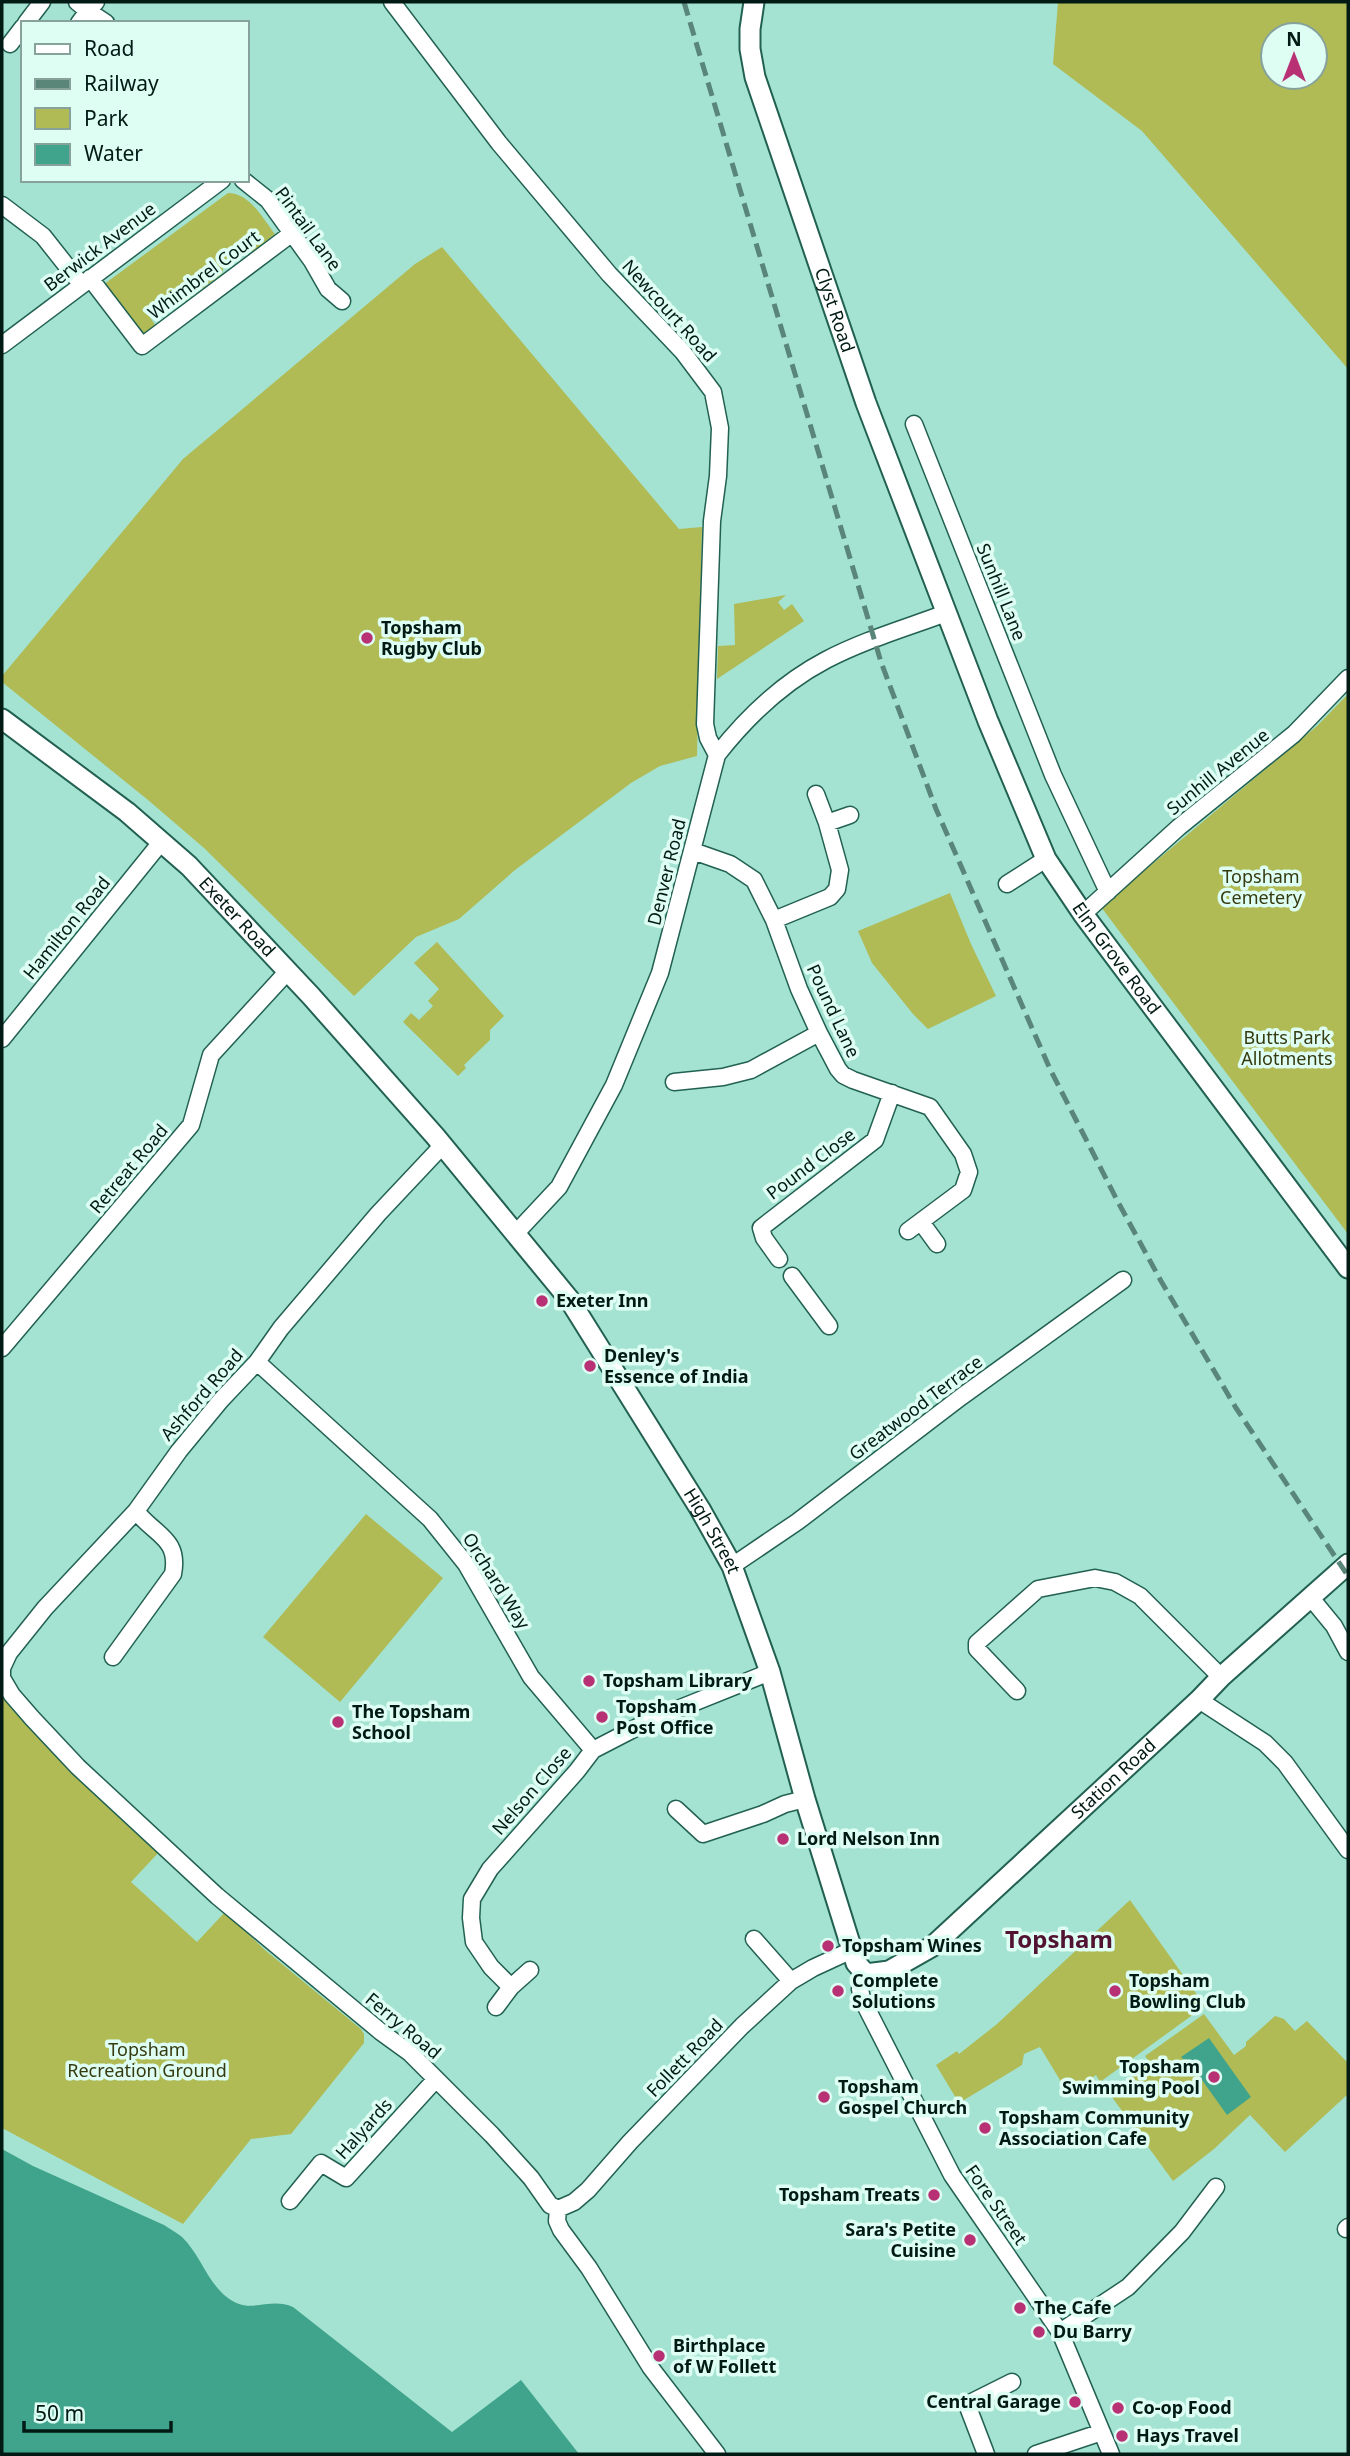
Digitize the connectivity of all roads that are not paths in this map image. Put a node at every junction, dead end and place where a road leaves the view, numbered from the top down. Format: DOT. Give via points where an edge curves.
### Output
graph roads {
  1 [pos="42,2"];
  2 [pos="393,2"];
  3 [pos="754,2"];
  4 [pos="85,9"];
  5 [pos="27,21"];
  6 [pos="103,21"];
  7 [pos="21,29"];
  8 [pos="10,44"];
  9 [pos="219,182"];
  10 [pos="246,182"];
  11 [pos="2,205"];
  12 [pos="291,234"];
  13 [pos="85,281"];
  14 [pos="342,301"];
  15 [pos="2,345"];
  16 [pos="914,424"];
  17 [pos="946,613"];
  18 [pos="1348,678"];
  19 [pos="2,719"];
  20 [pos="717,755"];
  21 [pos="816,794"];
  22 [pos="850,815"];
  23 [pos="827,823"];
  24 [pos="162,841"];
  25 [pos="693,851"];
  26 [pos="1046,859"];
  27 [pos="1007,884"];
  28 [pos="1108,892"];
  29 [pos="1083,914"];
  30 [pos="774,920"];
  31 [pos="288,971"];
  32 [pos="819,1033"];
  33 [pos="2,1039"];
  34 [pos="674,1082"];
  35 [pos="892,1093"];
  36 [pos="442,1146"];
  37 [pos="516,1233"];
  38 [pos="937,1244"];
  39 [pos="779,1259"];
  40 [pos="1348,1268"];
  41 [pos="792,1276"];
  42 [pos="1123,1280"];
  43 [pos="829,1326"];
  44 [pos="2,1348"];
  45 [pos="257,1362"];
  46 [pos="136,1511"];
  47 [pos="1348,1564"];
  48 [pos="732,1566"];
  49 [pos="1311,1598"];
  50 [pos="1348,1652"];
  51 [pos="113,1657"];
  52 [pos="771,1672"];
  53 [pos="2,1676"];
  54 [pos="1221,1677"];
  55 [pos="1017,1691"];
  56 [pos="1199,1700"];
  57 [pos="593,1750"];
  58 [pos="805,1799"];
  59 [pos="676,1810"];
  60 [pos="1348,1850"];
  61 [pos="754,1939"];
  62 [pos="852,1950"];
  63 [pos="530,1969"];
  64 [pos="866,1974"];
  65 [pos="791,1981"];
  66 [pos="511,1987"];
  67 [pos="496,2007"];
  68 [pos="436,2079"];
  69 [pos="1216,2187"];
  70 [pos="290,2201"];
  71 [pos="558,2208"];
  72 [pos="1060,2332"];
  73 [pos="1012,2382"];
  74 [pos="1102,2432"];
  75 [pos="717,2454"];
  76 [pos="986,2454"];
  77 [pos="1036,2454"];
  78 [pos="1111,2454"];
  1 -- 5 [label="street"];
  2 -- 20 [label="street, Newcourt Road" via="499,143 713,392 720,428 705,724"];
  3 -- 17 [label="street, Clyst Road" via="750,48 755,77 866,403"];
  4 -- 6 [label="street"];
  7 -- 8 [label="street"];
  9 -- 13 [label="street, Berwick Avenue"];
  10 -- 12 [label="street, Pintail Lane" via="268,200"];
  11 -- 13 [label="street" via="43,236"];
  12 -- 13 [label="street, Whimbrel Court" via="142,346"];
  12 -- 14 [label="street, Pintail Lane" via="328,289"];
  13 -- 15 [label="street, Berwick Avenue"];
  16 -- 28 [label="street, Sunhill Lane" via="1053,775"];
  17 -- 20 [label="street, Denver Road" via="824,661 771,699"];
  17 -- 26 [label="street, Elm Grove Road"];
  18 -- 28 [label="street, Sunhill Avenue" via="1294,734 1179,827"];
  19 -- 24 [label="street, Exeter Road"];
  20 -- 25 [label="street, Denver Road"];
  21 -- 23 [label="street"];
  22 -- 23 [label="street"];
  23 -- 30 [label="street" via="840,870 837,888 830,897"];
  24 -- 31 [label="street, Exeter Road"];
  24 -- 33 [label="street, Hamilton Road"];
  25 -- 30 [label="street, Pound Lane" via="746,872"];
  25 -- 37 [label="street, Denver Road" via="660,973 614,1085 559,1187"];
  26 -- 27 [label="street"];
  26 -- 29 [label="street, Elm Grove Road"];
  28 -- 29 [label="street, Sunhill Avenue"];
  29 -- 40 [label="street, Elm Grove Road"];
  30 -- 32 [label="street, Pound Lane"];
  31 -- 36 [label="street, Exeter Road"];
  31 -- 44 [label="street, Retreat Road" via="211,1055 191,1125"];
  32 -- 34 [label="street" via="751,1070"];
  32 -- 35 [label="street, Pound Lane" via="843,1075"];
  35 -- 38 [label="street, Pound Lane" via="930,1107 969,1165 963,1190 914,1226"];
  35 -- 39 [label="street, Pound Close" via="875,1140 761,1228"];
  36 -- 37 [label="street, High Street"];
  36 -- 45 [label="street, Ashford Road" via="378,1214"];
  37 -- 48 [label="street, High Street" via="569,1299 608,1359"];
  41 -- 43 [label="street"];
  42 -- 48 [label="street, Greatwood Terrace"];
  45 -- 46 [label="street, Ashford Road" via="178,1451"];
  45 -- 57 [label="street, Orchard Way" via="430,1519 466,1564 531,1677"];
  46 -- 51 [label="street" via="168,1542 175,1562 173,1574"];
  46 -- 53 [label="street, Ashford Road" via="38,1617 9,1653"];
  47 -- 49 [label="street, Station Road"];
  48 -- 52 [label="street, High Street"];
  49 -- 50 [label="street"];
  49 -- 54 [label="street, Station Road"];
  52 -- 57 [label="street, Nelson Close" via="653,1719"];
  52 -- 58 [label="street, High Street"];
  53 -- 68 [label="street, Ferry Road" via="12,1695 79,1767 217,1896"];
  54 -- 55 [label="street" via="1140,1596 1115,1582 1095,1578 1038,1590 977,1643 976,1649"];
  54 -- 56 [label="street, Station Road"];
  56 -- 60 [label="street" via="1265,1743 1285,1763"];
  56 -- 64 [label="street, Station Road" via="933,1945 889,1971"];
  57 -- 66 [label="street, Nelson Close" via="490,1869 472,1899 474,1942"];
  58 -- 59 [label="street" via="703,1834"];
  58 -- 62 [label="street, High Street"];
  61 -- 65 [label="street"];
  62 -- 64 [label="street, High Street"];
  62 -- 65 [label="street, Follett Road"];
  63 -- 66 [label="street"];
  64 -- 72 [label="street, Fore Street" via="860,1989 862,1999 952,2175"];
  65 -- 71 [label="street, Follett Road" via="742,2026 588,2190"];
  66 -- 67 [label="street"];
  68 -- 70 [label="street, Halyards" via="346,2178 321,2162"];
  68 -- 71 [label="street, Ferry Road" via="500,2143 550,2205"];
  69 -- 72 [label="street" via="1182,2232 1128,2287"];
  71 -- 75 [label="street, Ferry Road" via="561,2230 651,2368"];
  72 -- 74 [label="street, Fore Street"];
  73 -- 76 [label="street" via="968,2403"];
  74 -- 77 [label="street"];
  74 -- 78 [label="street, Fore Street"];
}
